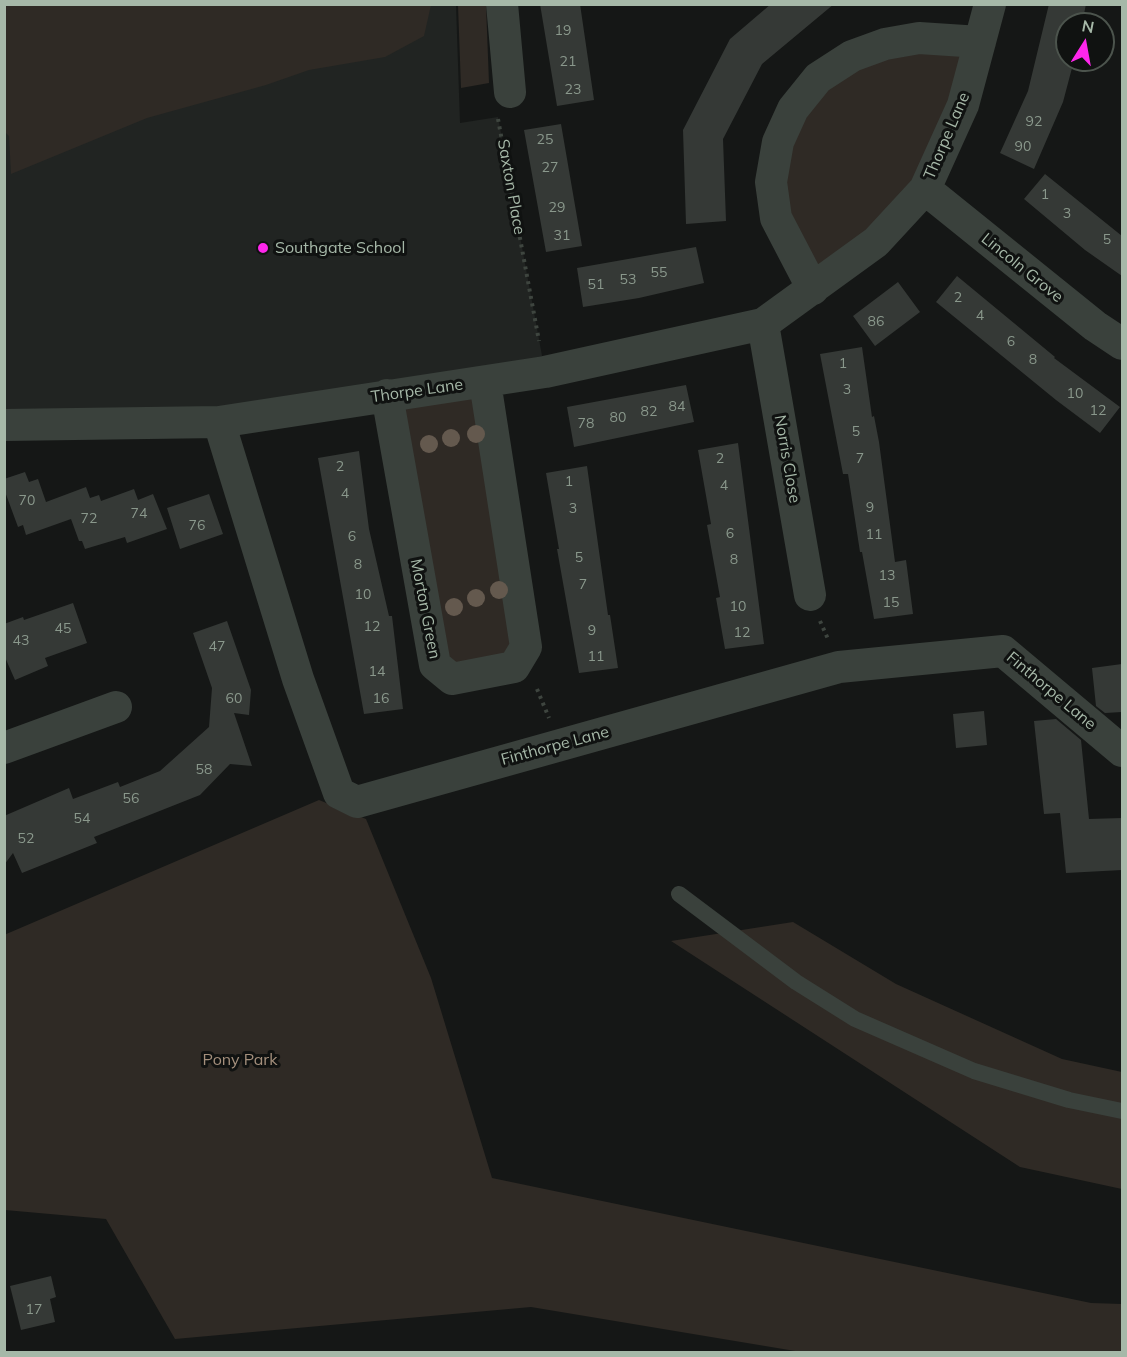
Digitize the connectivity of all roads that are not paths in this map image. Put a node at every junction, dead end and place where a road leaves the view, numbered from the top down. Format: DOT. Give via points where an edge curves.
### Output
graph roads {
  1 [pos="502,4"];
  2 [pos="990,4"];
  3 [pos="980,42"];
  4 [pos="510,92"];
  5 [pos="925,189"];
  6 [pos="813,288"];
  7 [pos="763,324"];
  8 [pos="1122,344"];
  9 [pos="485,382"];
  10 [pos="387,395"];
  11 [pos="219,422"];
  12 [pos="4,425"];
  13 [pos="810,595"];
  14 [pos="116,707"];
  15 [pos="4,748"];
  16 [pos="1122,751"];
  17 [pos="679,894"];
  18 [pos="1122,1111"];
  1 -- 4 [label="street"];
  2 -- 3 [label="street, Thorpe Lane"];
  3 -- 5 [label="street, Thorpe Lane" via="963,105"];
  3 -- 6 [label="street" via="919,38 885,44 852,56 818,78 793,109 778,142 771,182 776,218"];
  5 -- 6 [label="street, Thorpe Lane" via="876,242"];
  5 -- 8 [label="street, Lincoln Grove"];
  6 -- 7 [label="street, Thorpe Lane"];
  7 -- 9 [label="street, Thorpe Lane"];
  7 -- 13 [label="street, Norris Close"];
  9 -- 10 [label="street, Thorpe Lane"];
  9 -- 10 [label="street, Morton Green" via="526,647 514,667 452,679 435,665"];
  10 -- 11 [label="street, Thorpe Lane"];
  11 -- 12 [label="street, Thorpe Lane"];
  11 -- 16 [label="street, Finthorpe Lane" via="298,679 339,793 357,802 839,667 1003,651"];
  14 -- 15 [label="street"];
  17 -- 18 [label="lane" via="796,982 855,1019 974,1071 1069,1100"];
}
